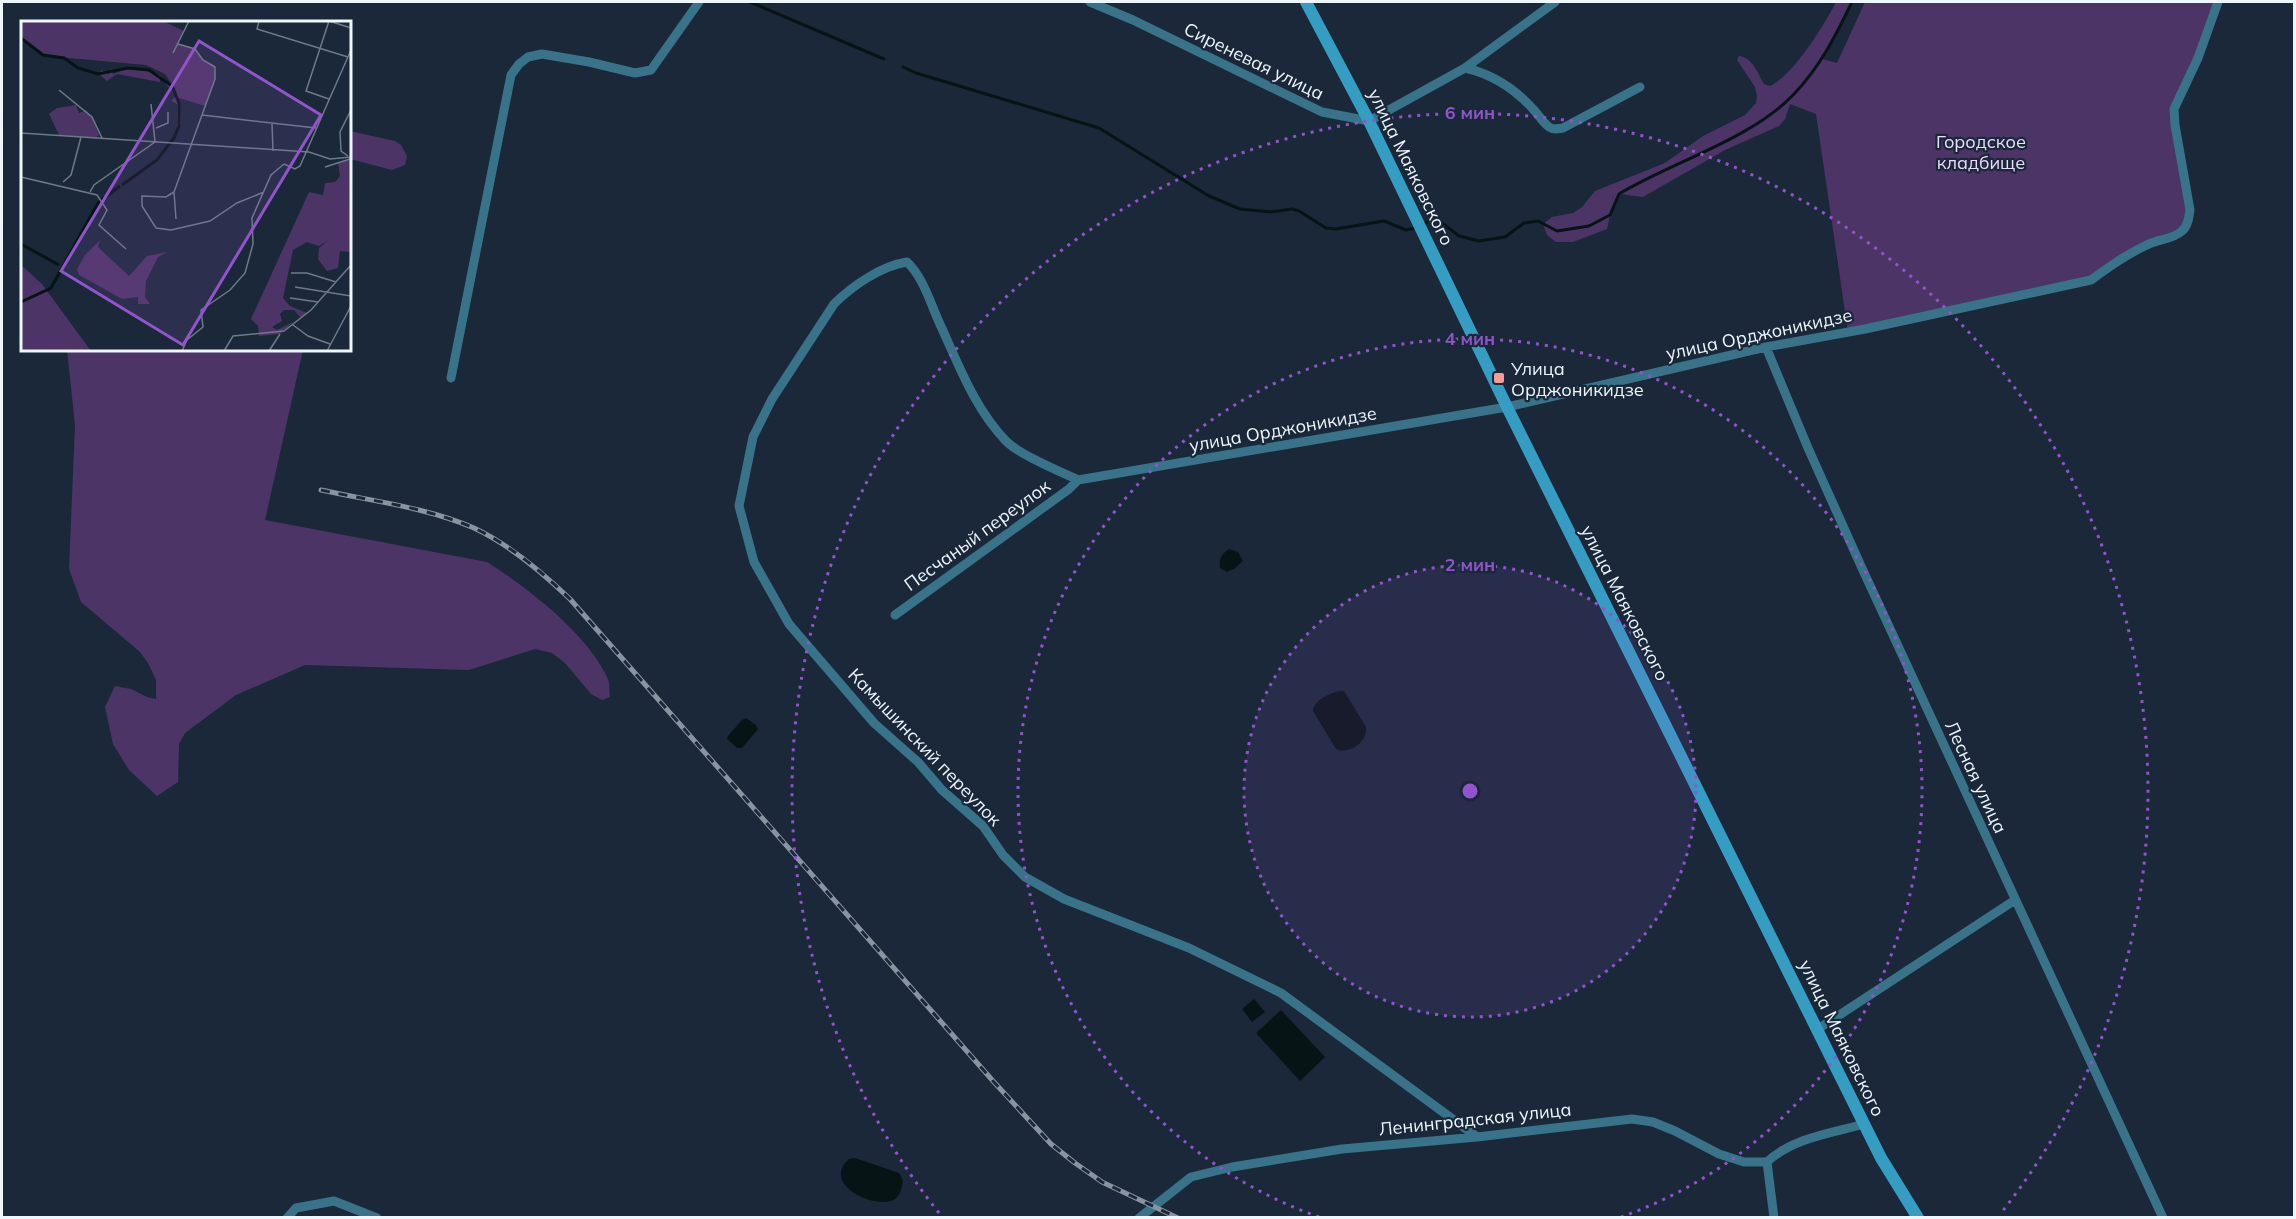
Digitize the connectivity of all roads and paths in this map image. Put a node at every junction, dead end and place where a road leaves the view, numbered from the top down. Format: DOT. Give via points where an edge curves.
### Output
graph roads {
  1 [pos="699,2"];
  2 [pos="1090,2"];
  3 [pos="1306,2"];
  4 [pos="1556,2"];
  5 [pos="2218,2"];
  6 [pos="1465,68"];
  7 [pos="1640,87"];
  8 [pos="1369,121"];
  9 [pos="1766,347"];
  10 [pos="451,378"];
  11 [pos="1507,407"];
  12 [pos="1078,480"];
  13 [pos="895,615"];
  14 [pos="2015,900"];
  15 [pos="1818,1029"];
  16 [pos="1864,1124"];
  17 [pos="1477,1137"];
  18 [pos="1767,1162"];
  19 [pos="287,1218"];
  20 [pos="377,1218"];
  21 [pos="1138,1218"];
  22 [pos="1774,1218"];
  23 [pos="1918,1218"];
  24 [pos="2163,1218"];
  1 -- 10 [label="street" via="651,70 635,73 542,54 528,57 511,75"];
  2 -- 8 [label="street, Сиреневая улица" via="1322,112"];
  3 -- 8 [label="street, улица Маяковского"];
  4 -- 6 [label="street"];
  5 -- 9 [label="street, улица Орджоникидзе" via="2174,109 2190,210 2182,231 2149,243 2091,280"];
  6 -- 7 [label="street" via="1502,81 1555,130"];
  6 -- 8 [label="street"];
  8 -- 11 [label="street, улица Маяковского"];
  9 -- 11 [label="street, улица Орджоникидзе"];
  9 -- 14 [label="street, Лесная улица" via="1841,523"];
  11 -- 12 [label="street, улица Орджоникидзе"];
  11 -- 15 [label="street, улица Маяковского"];
  12 -- 13 [label="street, Песчаный переулок"];
  12 -- 17 [label="street, Камышинский переулок" via="1007,442 974,397 914,268 907,262 876,273 834,304 772,399 753,437 739,506 754,562 789,624 874,723 983,826 1025,877 1064,899 1189,948 1281,993"];
  14 -- 15 [label="street"];
  14 -- 24 [label="street, Лесная улица"];
  15 -- 16 [label="street, улица Маяковского"];
  16 -- 18 [label="street" via="1794,1144 1779,1150"];
  16 -- 23 [label="street, улица Маяковского"];
  17 -- 18 [label="street, Ленинградская улица" via="1632,1119 1664,1127 1744,1162"];
  17 -- 21 [label="street, Ленинградская улица" via="1342,1149 1214,1171 1191,1177"];
  18 -- 22 [label="street"];
  19 -- 20 [label="street" via="297,1208 334,1201"];
}
